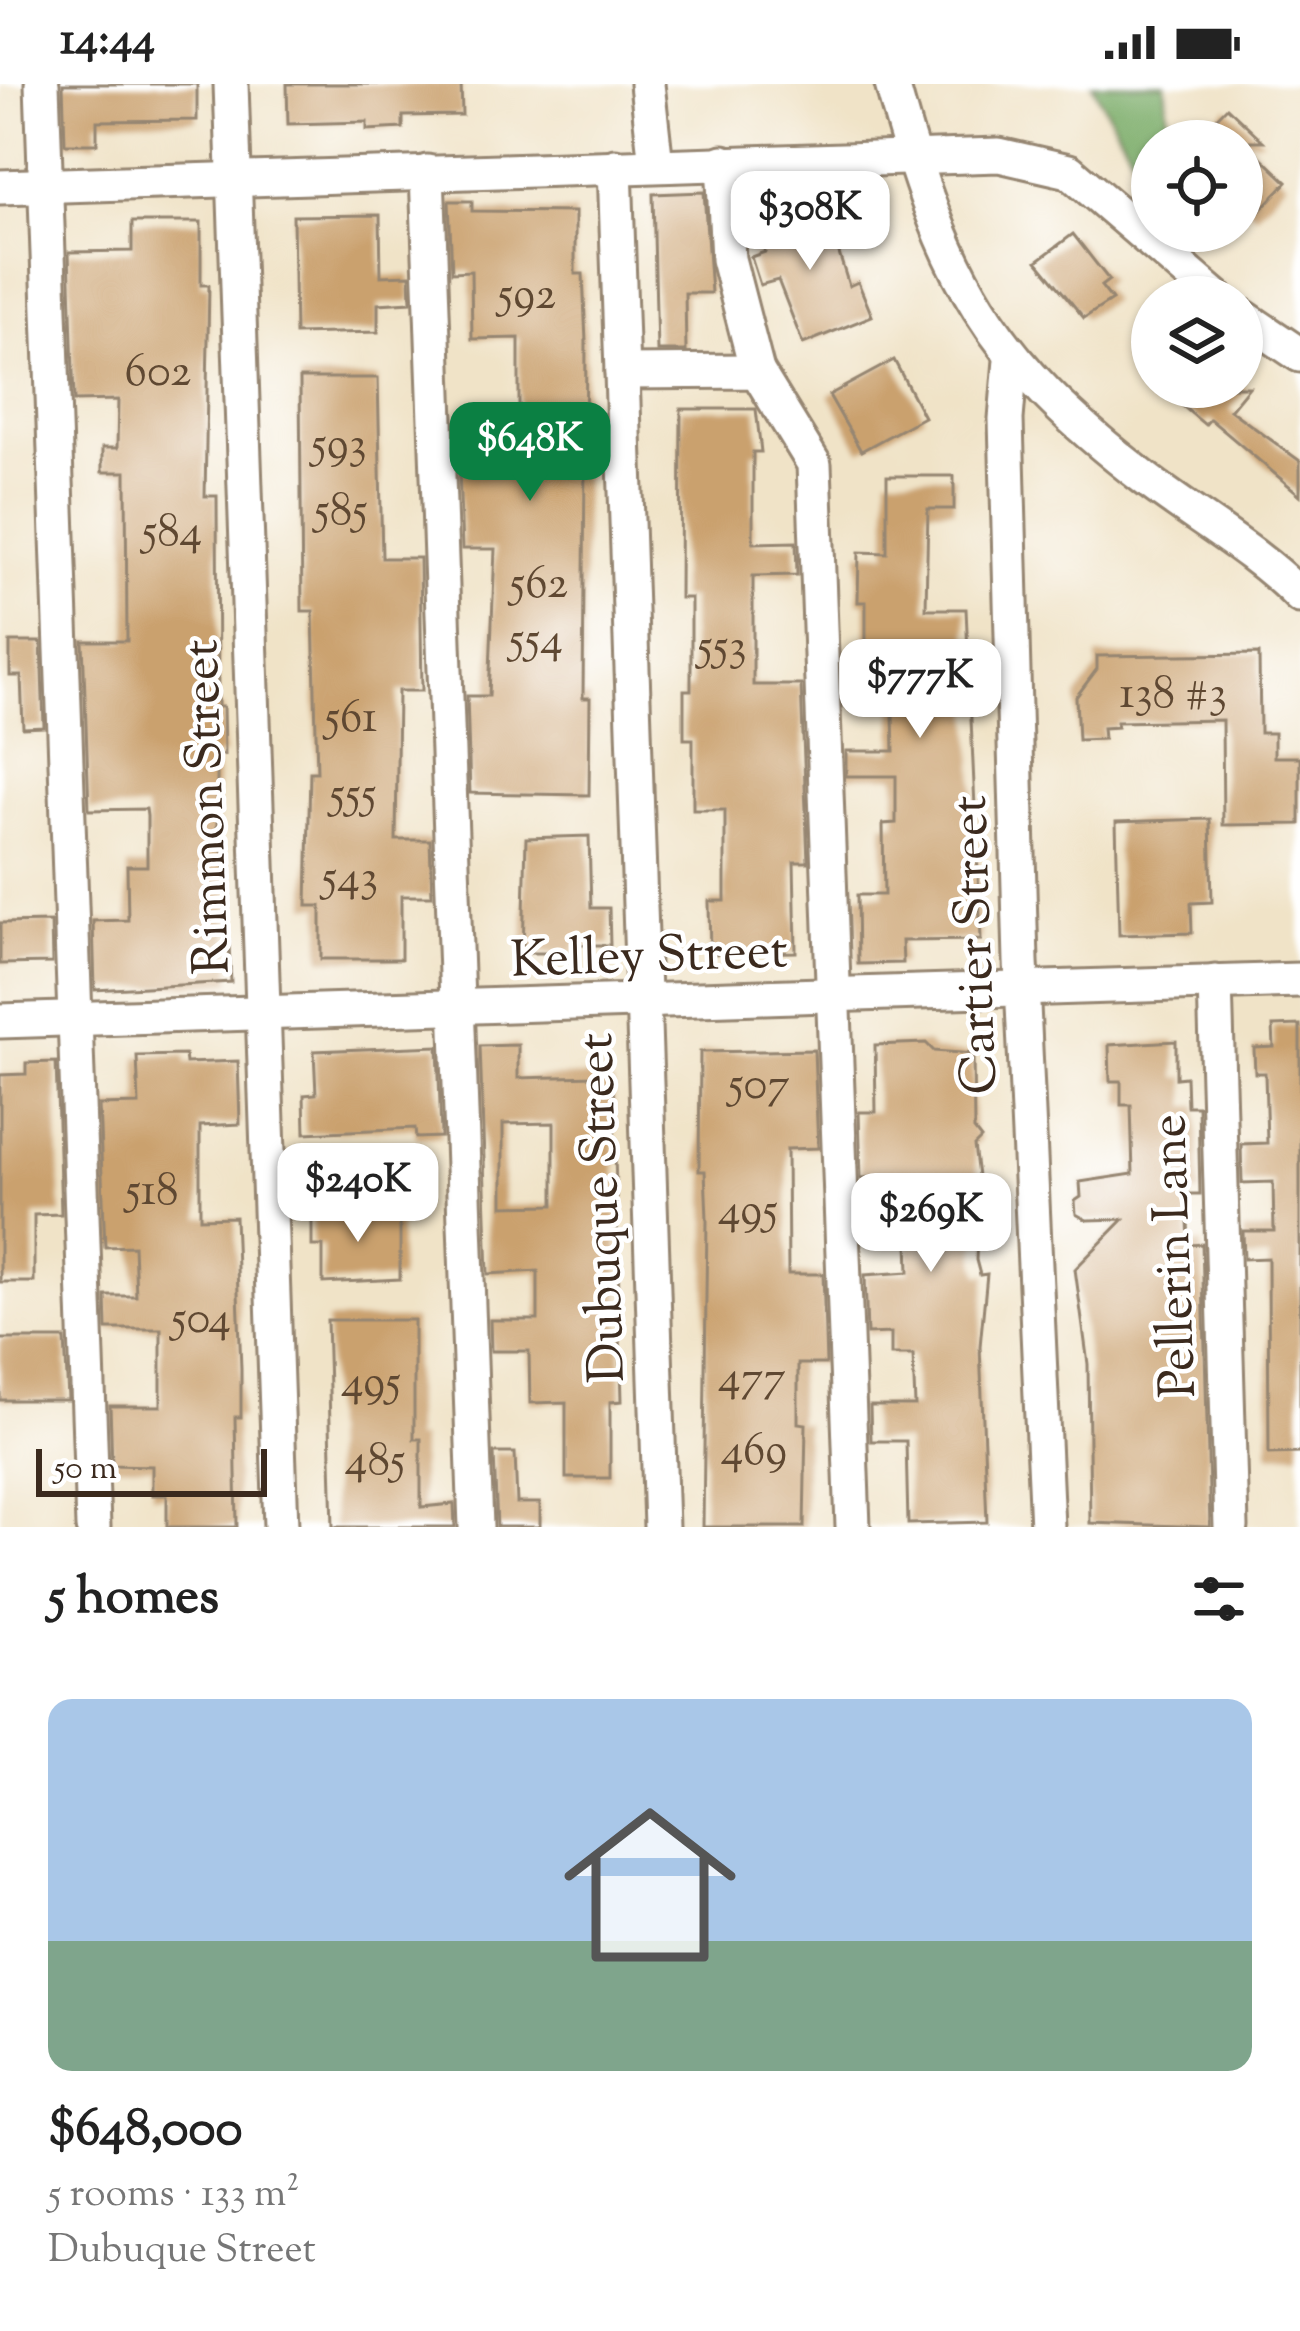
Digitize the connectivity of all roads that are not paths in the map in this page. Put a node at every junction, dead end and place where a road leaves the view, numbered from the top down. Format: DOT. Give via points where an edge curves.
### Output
graph roads {
  1 [pos="42,84"];
  2 [pos="231,84"];
  3 [pos="647,84"];
  4 [pos="892,84"];
  5 [pos="914,157"];
  6 [pos="723,162"];
  7 [pos="656,165"];
  8 [pos="615,166"];
  9 [pos="427,172"];
  10 [pos="235,179"];
  11 [pos="45,186"];
  12 [pos="0,187"];
  13 [pos="1192,276"];
  14 [pos="1263,330"];
  15 [pos="1300,355"];
  16 [pos="1011,360"];
  17 [pos="757,371"];
  18 [pos="622,372"];
  19 [pos="1300,596"];
  20 [pos="1300,980"];
  21 [pos="1215,982"];
  22 [pos="1023,992"];
  23 [pos="832,998"];
  24 [pos="644,1004"];
  25 [pos="456,1010"];
  26 [pos="262,1015"];
  27 [pos="74,1018"];
  28 [pos="0,1021"];
  29 [pos="93,1527"];
  30 [pos="280,1527"];
  31 [pos="476,1527"];
  32 [pos="661,1527"];
  33 [pos="853,1527"];
  34 [pos="1047,1527"];
  35 [pos="1231,1527"];
  1 -- 11 [label="street"];
  2 -- 10 [label="street, Rimmon Street"];
  3 -- 7 [label="street"];
  4 -- 5 [label="street"];
  5 -- 6 [label="street"];
  5 -- 13 [label="street" via="999,155 1069,171"];
  5 -- 16 [label="street" via="947,251"];
  6 -- 7 [label="street"];
  6 -- 17 [label="street" via="728,260"];
  7 -- 8 [label="street"];
  8 -- 9 [label="street"];
  8 -- 18 [label="street, Dubuque Street"];
  9 -- 10 [label="street"];
  9 -- 25 [label="street"];
  10 -- 11 [label="street"];
  10 -- 26 [label="street, Rimmon Street"];
  11 -- 12 [label="street"];
  11 -- 27 [label="street"];
  14 -- 15 [label="street"];
  16 -- 19 [label="street" via="1060,410"];
  16 -- 22 [label="street, Cartier Street" via="1006,419"];
  17 -- 18 [label="street"];
  17 -- 23 [label="street" via="814,464"];
  18 -- 24 [label="street, Dubuque Street"];
  20 -- 21 [label="street, Kelley Street"];
  21 -- 22 [label="street, Kelley Street"];
  21 -- 35 [label="street, Pellerin Lane"];
  22 -- 23 [label="street, Kelley Street"];
  22 -- 34 [label="street, Cartier Street"];
  23 -- 24 [label="street, Kelley Street"];
  23 -- 33 [label="street"];
  24 -- 25 [label="street, Kelley Street"];
  24 -- 32 [label="street, Dubuque Street"];
  25 -- 26 [label="street, Kelley Street"];
  25 -- 31 [label="street"];
  26 -- 27 [label="street, Kelley Street"];
  26 -- 30 [label="street, Rimmon Street"];
  27 -- 28 [label="street, Kelley Street"];
  27 -- 29 [label="street"];
}
